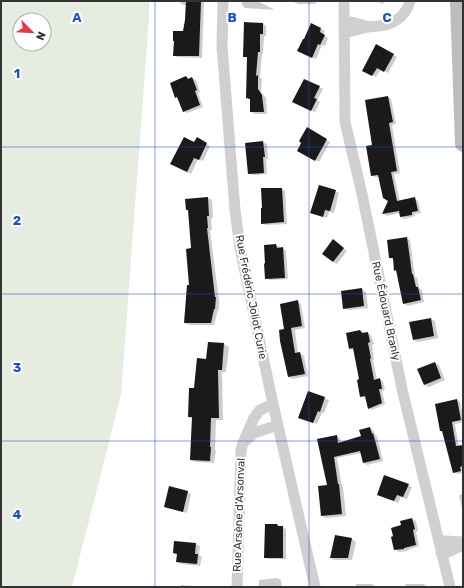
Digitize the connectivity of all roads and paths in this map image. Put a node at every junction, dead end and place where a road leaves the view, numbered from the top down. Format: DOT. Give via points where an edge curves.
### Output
graph roads {
  1 [pos="223,1"];
  2 [pos="344,1"];
  3 [pos="410,1"];
  4 [pos="458,1"];
  5 [pos="344,21"];
  6 [pos="368,27"];
  7 [pos="344,33"];
  8 [pos="463,144"];
  9 [pos="273,404"];
  10 [pos="278,425"];
  11 [pos="243,443"];
  12 [pos="463,543"];
  13 [pos="440,547"];
  14 [pos="237,587"];
  15 [pos="315,587"];
  16 [pos="450,587"];
  1 -- 9 [label="street, Rue Frédéric Joliot Curie" via="222,46 235,210 240,248"];
  2 -- 5 [label="street, Rue Édouard Branly"];
  3 -- 6 [label="street" via="403,15 396,21 387,25"];
  4 -- 8 [label="main road"];
  5 -- 6 [label="street"];
  5 -- 7 [label="street, Rue Édouard Branly"];
  6 -- 7 [label="street"];
  7 -- 13 [label="street, Rue Édouard Branly" via="345,122 402,389"];
  9 -- 10 [label="street, Rue Frédéric Joliot Curie"];
  9 -- 11 [label="street, Rue Arsène d'Arsonval" via="260,410"];
  10 -- 11 [label="street, Rue Arsène d'Arsonval" via="254,433"];
  10 -- 15 [label="street, Rue Frédéric Joliot Curie"];
  11 -- 14 [label="street, Rue Arsène d'Arsonval"];
  12 -- 13 [label="street" via="448,552"];
  13 -- 16 [label="street, Rue Édouard Branly"];
}
